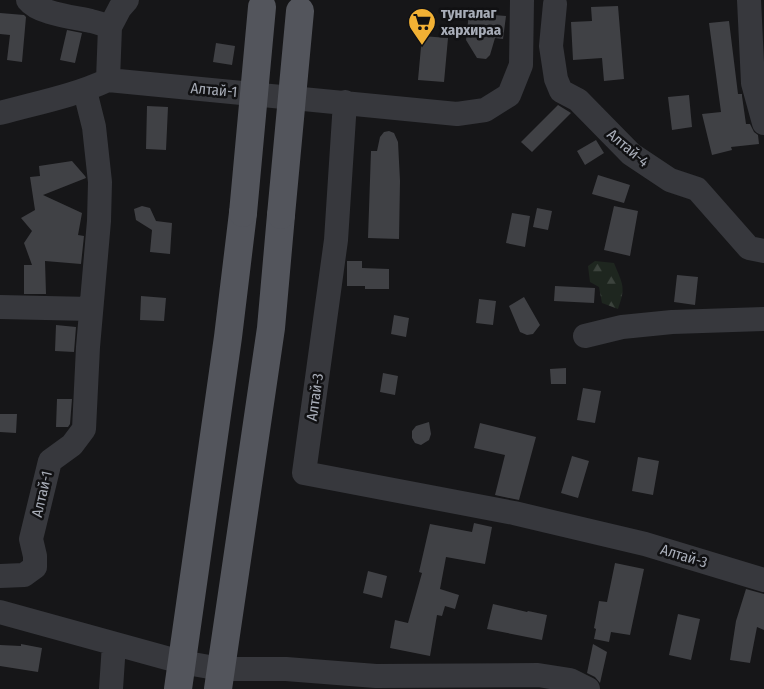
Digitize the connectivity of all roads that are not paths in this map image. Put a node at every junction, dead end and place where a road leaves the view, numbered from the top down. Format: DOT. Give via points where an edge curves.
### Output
graph roads {
  1 [pos="28,0"];
  2 [pos="126,0"];
  3 [pos="749,0"];
  4 [pos="563,2"];
  5 [pos="262,3"];
  6 [pos="300,5"];
  7 [pos="522,7"];
  8 [pos="110,27"];
  9 [pos="108,80"];
  10 [pos="85,91"];
  11 [pos="345,102"];
  12 [pos="0,113"];
  13 [pos="764,123"];
  14 [pos="764,251"];
  15 [pos="0,307"];
  16 [pos="91,309"];
  17 [pos="764,319"];
  18 [pos="585,336"];
  19 [pos="0,576"];
  20 [pos="764,580"];
  21 [pos="0,612"];
  22 [pos="114,644"];
  23 [pos="181,662"];
  24 [pos="219,679"];
  25 [pos="111,689"];
  26 [pos="178,689"];
  27 [pos="588,689"];
  1 -- 8 [label="street" via="44,9"];
  2 -- 8 [label="street"];
  3 -- 13 [label="street" via="753,83"];
  4 -- 7 [label="street, Алтай-4"];
  4 -- 14 [label="street, Алтай-4" via="551,46 556,79 562,91 578,100 631,154 670,180 697,189 749,248"];
  5 -- 23 [label="main road, bridge" via="228,337"];
  6 -- 24 [label="main road, bridge" via="271,328"];
  7 -- 11 [label="street" via="521,65 509,95 485,110 457,114"];
  8 -- 9 [label="street"];
  9 -- 10 [label="street"];
  9 -- 11 [label="street, Алтай-1"];
  10 -- 12 [label="street"];
  10 -- 16 [label="street, Алтай-1" via="94,127 100,182"];
  11 -- 20 [label="street, Алтай-3" via="336,240 304,473 514,513 644,544"];
  15 -- 16 [label="street"];
  16 -- 19 [label="street, Алтай-1" via="84,429 72,445 50,461 31,539 34,567 24,575"];
  17 -- 18 [label="street" via="672,322 630,326"];
  21 -- 22 [label="street"];
  22 -- 23 [label="street"];
  22 -- 25 [label="street"];
  23 -- 24 [label="street"];
  23 -- 26 [label="main road"];
  24 -- 27 [label="street" via="286,669 376,676 538,675 570,680"];
}
